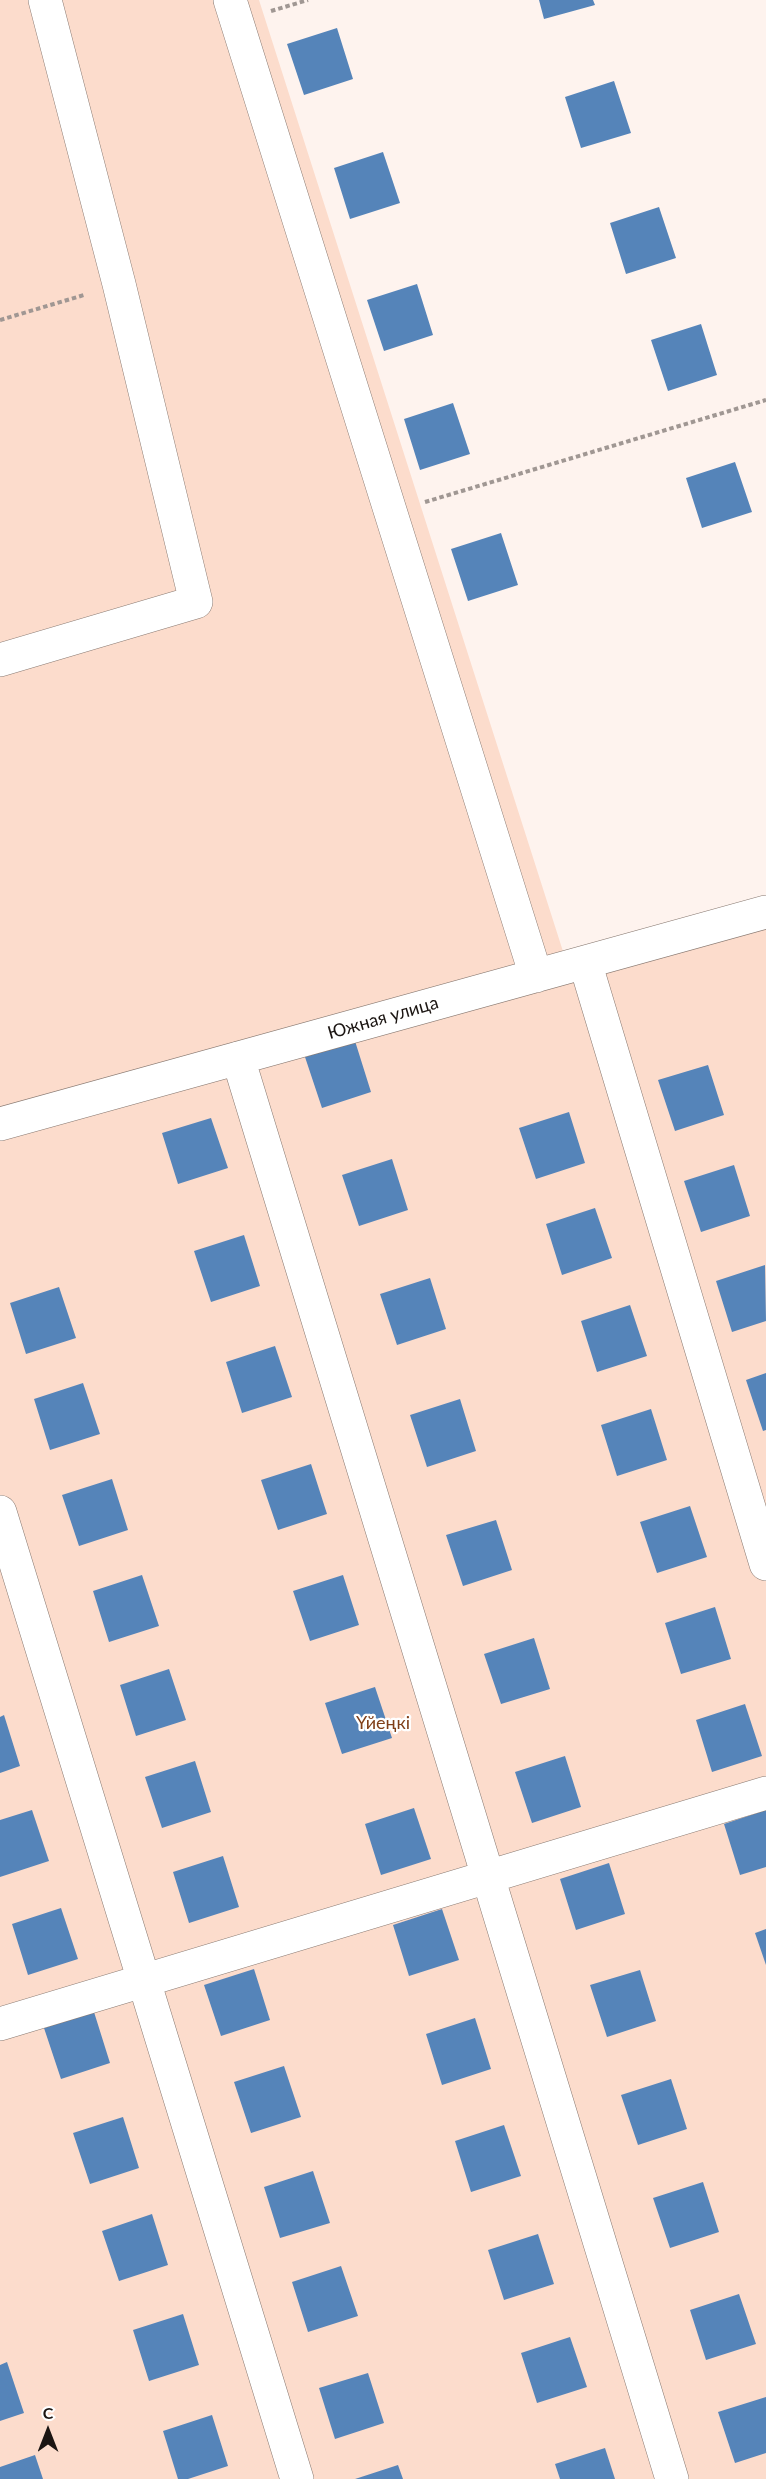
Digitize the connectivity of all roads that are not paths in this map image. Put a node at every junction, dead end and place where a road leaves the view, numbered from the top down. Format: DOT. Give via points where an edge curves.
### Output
graph roads {
  1 [pos="45,0"];
  2 [pos="230,0"];
  3 [pos="0,660"];
  4 [pos="766,912"];
  5 [pos="585,962"];
  6 [pos="536,976"];
  7 [pos="238,1058"];
  8 [pos="0,1124"];
  9 [pos="0,1512"];
  10 [pos="766,1564"];
  11 [pos="766,1793"];
  12 [pos="488,1877"];
  13 [pos="144,1980"];
  14 [pos="0,2024"];
  15 [pos="297,2479"];
  16 [pos="672,2479"];
  1 -- 3 [label="lane" via="196,602"];
  2 -- 6 [label="lane"];
  4 -- 5 [label="lane, Южная улица"];
  5 -- 6 [label="lane, Южная улица"];
  5 -- 10 [label="lane"];
  6 -- 7 [label="lane, Южная улица"];
  7 -- 8 [label="lane, Южная улица"];
  7 -- 12 [label="lane"];
  9 -- 13 [label="lane"];
  11 -- 12 [label="lane"];
  12 -- 13 [label="lane"];
  12 -- 16 [label="lane"];
  13 -- 14 [label="lane"];
  13 -- 15 [label="lane"];
}
